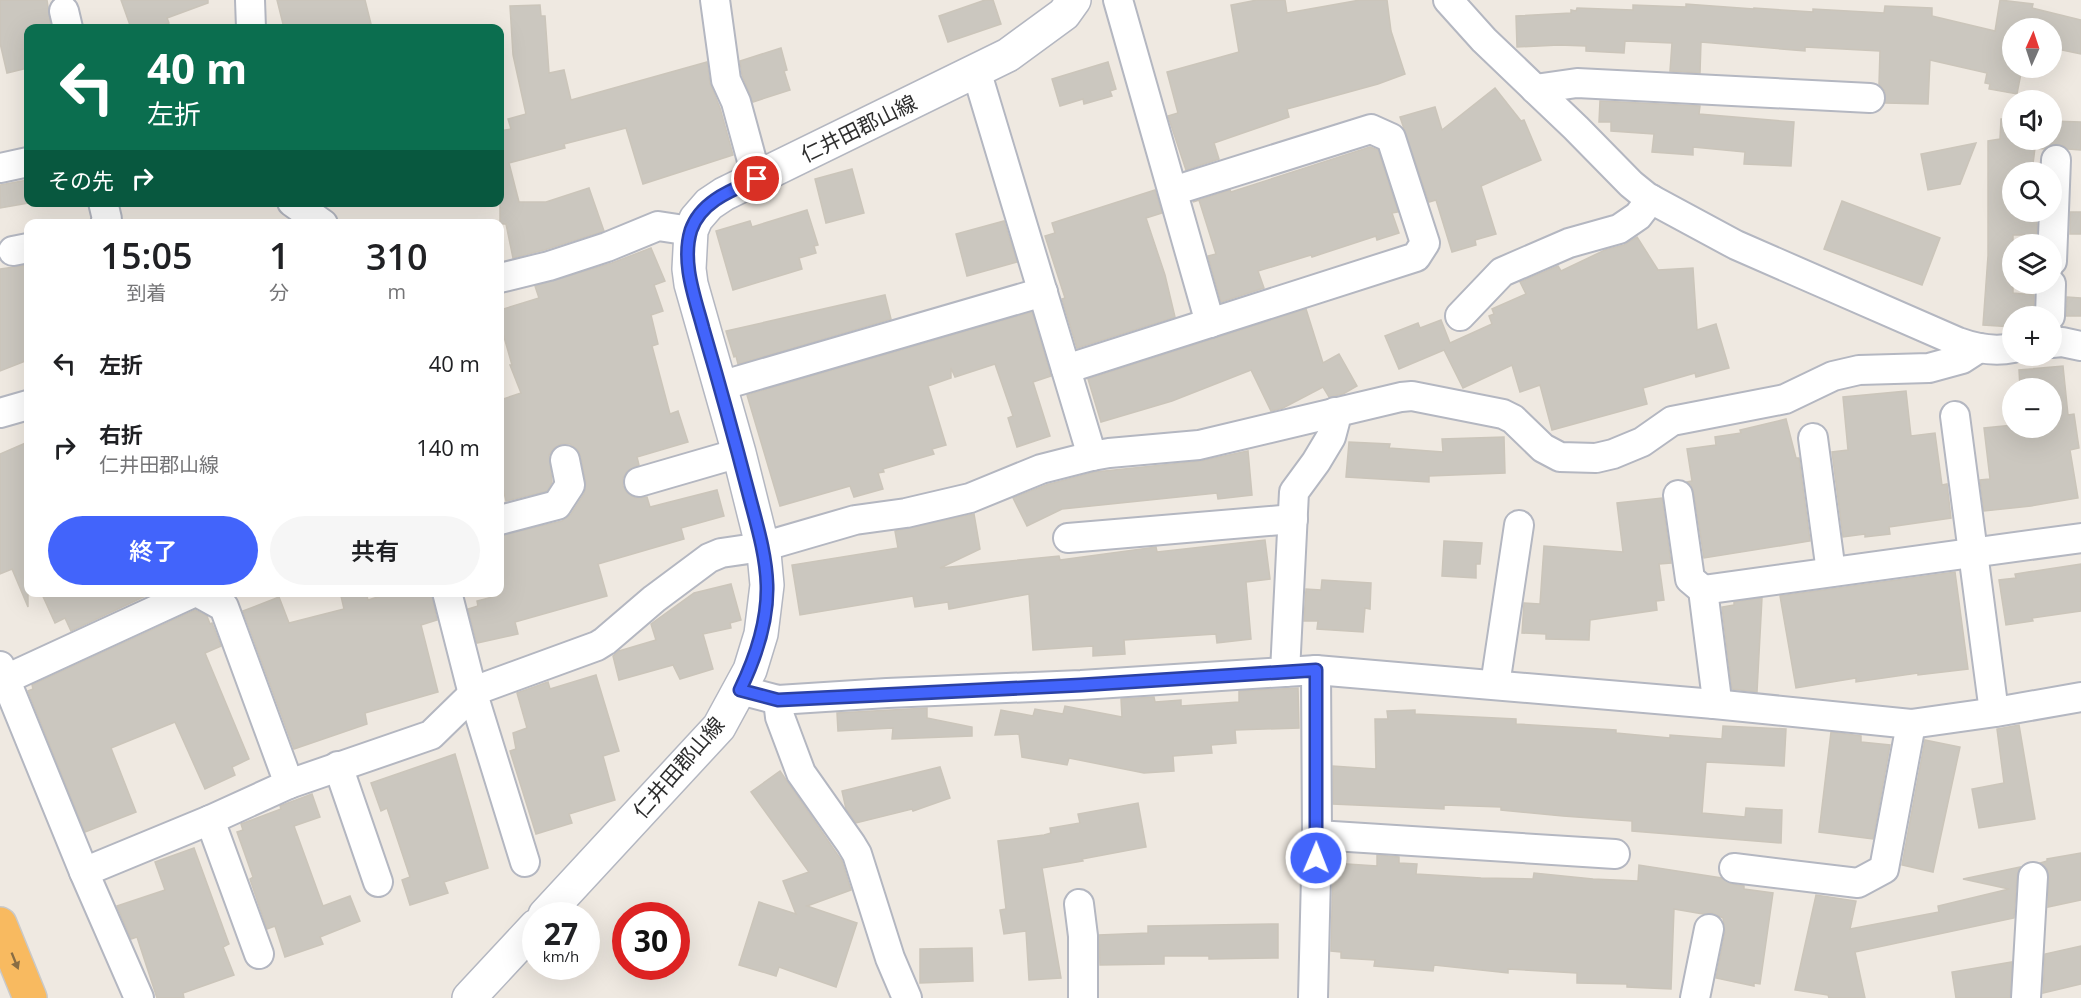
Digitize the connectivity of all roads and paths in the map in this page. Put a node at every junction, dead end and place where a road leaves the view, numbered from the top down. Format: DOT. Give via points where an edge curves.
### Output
graph roads {
  1 [pos="250,0"];
  2 [pos="715,0"];
  3 [pos="1074,0"];
  4 [pos="1118,0"];
  5 [pos="1448,0"];
  6 [pos="251,24"];
  7 [pos="976,70"];
  8 [pos="1535,89"];
  9 [pos="1870,98"];
  10 [pos="2056,160"];
  11 [pos="24,163"];
  12 [pos="0,168"];
  13 [pos="757,179"];
  14 [pos="1173,191"];
  15 [pos="1651,199"];
  16 [pos="299,207"];
  17 [pos="316,219"];
  18 [pos="691,231"];
  19 [pos="2053,234"];
  20 [pos="504,277"];
  21 [pos="1043,292"];
  22 [pos="1460,316"];
  23 [pos="1210,323"];
  24 [pos="2062,342"];
  25 [pos="2081,346"];
  26 [pos="1979,348"];
  27 [pos="2002,350"];
  28 [pos="1066,369"];
  29 [pos="720,386"];
  30 [pos="24,406"];
  31 [pos="1335,412"];
  32 [pos="0,413"];
  33 [pos="1955,416"];
  34 [pos="1813,438"];
  35 [pos="739,453"];
  36 [pos="1092,456"];
  37 [pos="565,460"];
  38 [pos="639,482"];
  39 [pos="1678,495"];
  40 [pos="504,519"];
  41 [pos="1293,519"];
  42 [pos="1519,525"];
  43 [pos="1068,538"];
  44 [pos="2081,538"];
  45 [pos="762,547"];
  46 [pos="1973,553"];
  47 [pos="1831,572"];
  48 [pos="1703,590"];
  49 [pos="184,597"];
  50 [pos="205,597"];
  51 [pos="448,597"];
  52 [pos="1316,670"];
  53 [pos="3,672"];
  54 [pos="1285,672"];
  55 [pos="1496,685"];
  56 [pos="740,690"];
  57 [pos="473,694"];
  58 [pos="2081,697"];
  59 [pos="778,700"];
  60 [pos="1714,704"];
  61 [pos="1994,712"];
  62 [pos="1911,724"];
  63 [pos="338,766"];
  64 [pos="289,784"];
  65 [pos="210,820"];
  66 [pos="1317,835"];
  67 [pos="1615,854"];
  68 [pos="525,862"];
  69 [pos="1734,868"];
  70 [pos="84,872"];
  71 [pos="2033,877"];
  72 [pos="378,882"];
  73 [pos="557,902"];
  74 [pos="1079,904"];
  75 [pos="0,924"];
  76 [pos="1709,929"];
  77 [pos="522,941"];
  78 [pos="259,954"];
  79 [pos="30,998"];
  80 [pos="140,998"];
  81 [pos="469,998"];
  82 [pos="907,998"];
  83 [pos="1083,998"];
  84 [pos="1313,998"];
  85 [pos="1695,998"];
  86 [pos="2026,998"];
  1 -- 6 [label="street"];
  2 -- 13 [label="street" via="726,80"];
  3 -- 7 [label="main road, 仁井田郡山線" via="1064,14 1008,55"];
  4 -- 14 [label="street"];
  5 -- 8 [label="street"];
  7 -- 13 [label="main road, 仁井田郡山線"];
  7 -- 21 [label="street"];
  8 -- 9 [label="street" via="1577,83"];
  8 -- 15 [label="street"];
  10 -- 19 [label="street"];
  11 -- 12 [label="street"];
  13 -- 18 [label="main road, 仁井田郡山線" via="709,204"];
  14 -- 23 [label="street"];
  14 -- 23 [label="street" via="1371,129 1391,138 1425,243 1416,257"];
  15 -- 22 [label="street" via="1638,216 1619,229 1569,243 1502,272"];
  15 -- 26 [label="street" via="1736,245"];
  16 -- 17 [label="street"];
  18 -- 20 [label="street" via="658,226 607,247"];
  18 -- 29 [label="main road, 仁井田郡山線" via="691,284"];
  21 -- 28 [label="street"];
  21 -- 29 [label="street"];
  23 -- 28 [label="street"];
  24 -- 25 [label="street"];
  26 -- 27 [label="street"];
  26 -- 31 [label="street" via="1962,359 1929,368 1859,370 1833,376 1785,399 1672,421 1642,442 1596,458 1560,456 1543,448 1503,414 1412,396"];
  28 -- 36 [label="street"];
  29 -- 35 [label="main road, 仁井田郡山線"];
  30 -- 32 [label="street"];
  31 -- 36 [label="street" via="1199,445"];
  31 -- 41 [label="street" via="1331,436 1294,492"];
  33 -- 46 [label="street"];
  34 -- 47 [label="street"];
  35 -- 38 [label="street"];
  35 -- 45 [label="main road, 仁井田郡山線"];
  36 -- 45 [label="street" via="1041,469 970,498 855,520"];
  37 -- 40 [label="street" via="570,485 557,505"];
  39 -- 48 [label="street" via="1690,579"];
  41 -- 43 [label="street"];
  41 -- 54 [label="street"];
  42 -- 55 [label="street"];
  44 -- 46 [label="street"];
  45 -- 56 [label="main road, 仁井田郡山線" via="767,585 764,620 756,653"];
  45 -- 57 [label="street" via="710,558 597,646"];
  46 -- 47 [label="street"];
  46 -- 61 [label="street"];
  47 -- 48 [label="street"];
  48 -- 60 [label="street" via="1716,692"];
  49 -- 53 [label="street"];
  50 -- 64 [label="street" via="224,607"];
  51 -- 57 [label="street"];
  52 -- 54 [label="street"];
  52 -- 55 [label="street"];
  52 -- 66 [label="street"];
  53 -- 70 [label="street"];
  54 -- 59 [label="street"];
  55 -- 60 [label="street"];
  56 -- 59 [label="street"];
  56 -- 73 [label="main road, 仁井田郡山線" via="719,727"];
  57 -- 63 [label="street" via="431,735"];
  57 -- 68 [label="street"];
  58 -- 61 [label="street"];
  59 -- 82 [label="street" via="780,717 801,773 852,844"];
  60 -- 62 [label="street"];
  61 -- 62 [label="street"];
  62 -- 69 [label="street" via="1884,869 1858,883"];
  63 -- 64 [label="street"];
  63 -- 72 [label="street"];
  64 -- 65 [label="street"];
  65 -- 70 [label="street"];
  65 -- 78 [label="street"];
  66 -- 67 [label="street"];
  66 -- 84 [label="street"];
  70 -- 80 [label="street"];
  71 -- 86 [label="street"];
  74 -- 83 [label="street"];
  75 -- 79 [label="highway, one-way"];
  76 -- 85 [label="street"];
  77 -- 81 [label="main road"];
}
